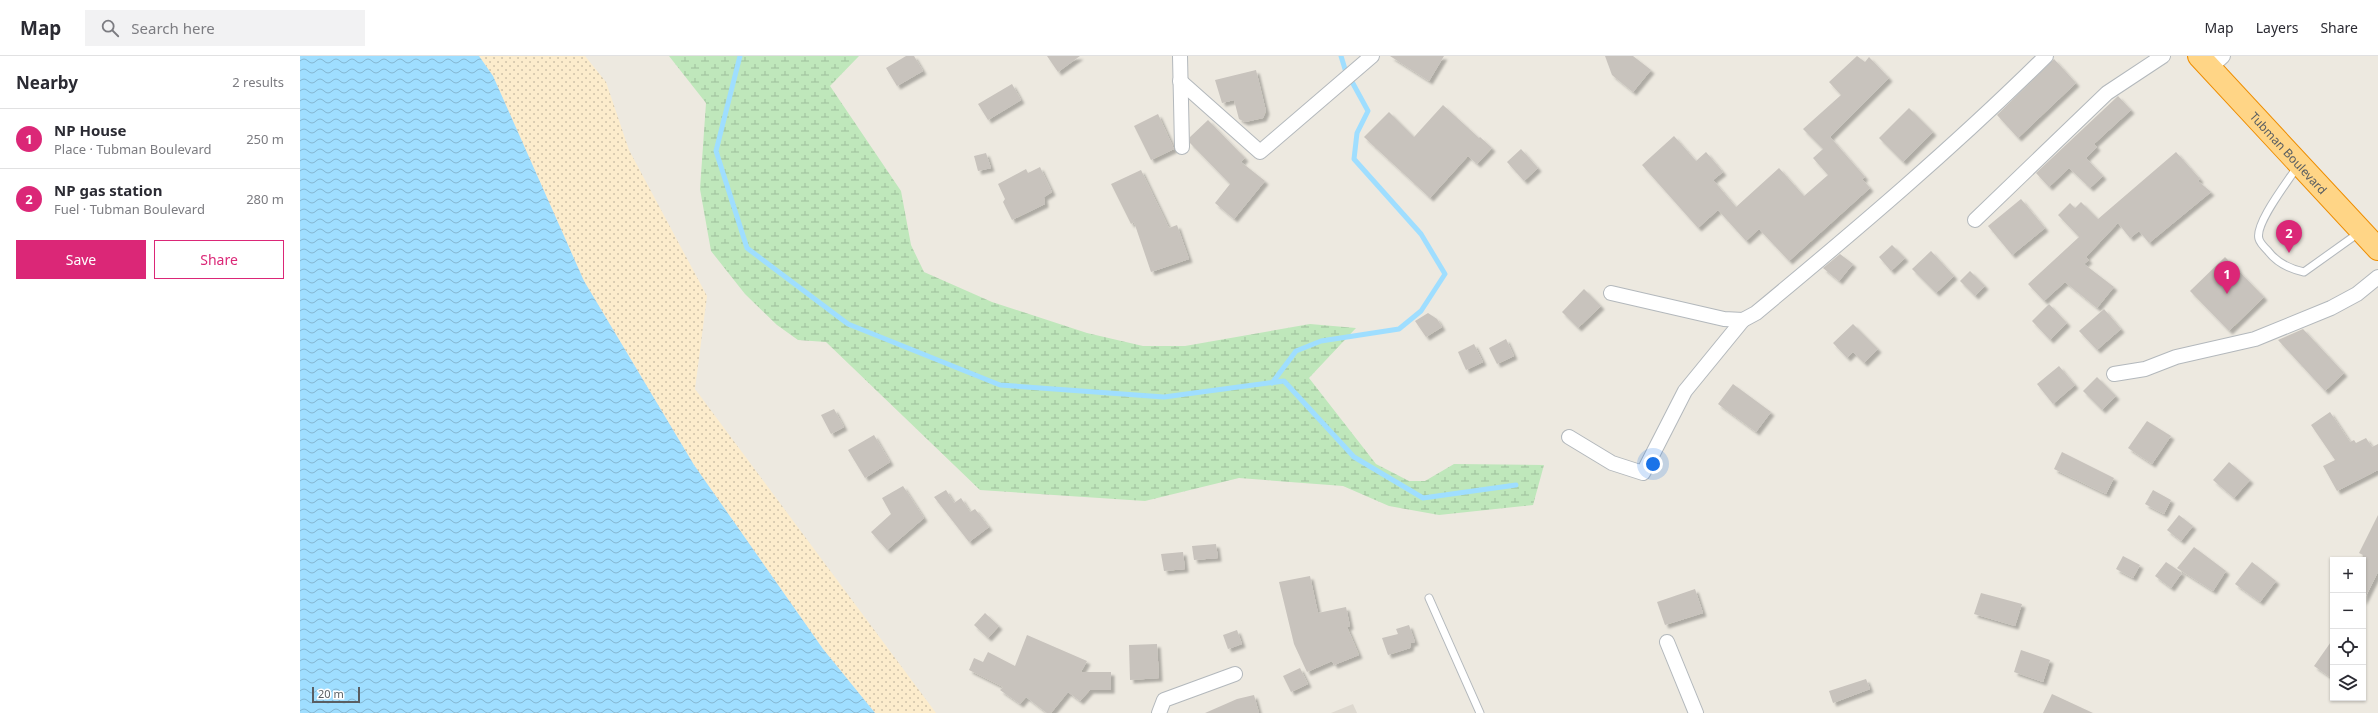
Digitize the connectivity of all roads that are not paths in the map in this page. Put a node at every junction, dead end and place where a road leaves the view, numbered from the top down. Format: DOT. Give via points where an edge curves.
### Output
graph roads {
  1 [pos="1180,56"];
  2 [pos="1372,56"];
  3 [pos="2046,56"];
  4 [pos="2163,56"];
  5 [pos="2211,60"];
  6 [pos="1180,81"];
  7 [pos="1182,147"];
  8 [pos="2299,164"];
  9 [pos="1975,220"];
  10 [pos="2361,231"];
  11 [pos="2378,249"];
  12 [pos="2378,277"];
  13 [pos="1611,292"];
  14 [pos="1743,320"];
  15 [pos="2114,374"];
  16 [pos="1568,437"];
  17 [pos="1429,598"];
  18 [pos="1667,642"];
  19 [pos="1235,674"];
  20 [pos="1159,713"];
  21 [pos="1480,713"];
  22 [pos="1696,713"];
  1 -- 6 [label="street"];
  2 -- 6 [label="street" via="1260,152"];
  3 -- 14 [label="street" via="1882,209 1756,313"];
  4 -- 9 [label="street" via="2107,92"];
  5 -- 8 [label="highway, Tubman Boulevard"];
  6 -- 7 [label="street"];
  8 -- 10 [label="highway, Tubman Boulevard"];
  8 -- 10 [label="lane" via="2259,230 2259,239 2274,258 2294,270 2304,272"];
  10 -- 11 [label="highway, Tubman Boulevard"];
  12 -- 15 [label="street" via="2357,294 2331,308 2255,338 2176,357 2146,368"];
  13 -- 14 [label="street" via="1724,319"];
  14 -- 16 [label="street" via="1685,391 1643,473 1612,463"];
  17 -- 21 [label="lane"];
  18 -- 22 [label="street"];
  19 -- 20 [label="street" via="1164,700"];
}
